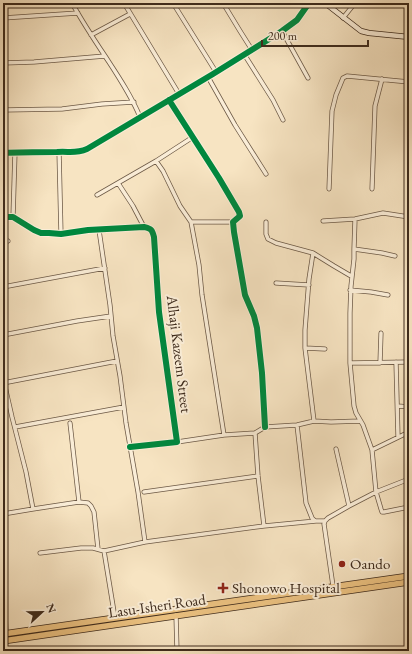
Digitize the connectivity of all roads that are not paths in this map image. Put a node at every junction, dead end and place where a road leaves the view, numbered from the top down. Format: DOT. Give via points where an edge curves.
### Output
graph roads {
  1 [pos="72,3"];
  2 [pos="124,3"];
  3 [pos="173,3"];
  4 [pos="223,3"];
  5 [pos="309,3"];
  6 [pos="326,3"];
  7 [pos="355,3"];
  8 [pos="78,13"];
  9 [pos="130,14"];
  10 [pos="3,18"];
  11 [pos="343,18"];
  12 [pos="282,31"];
  13 [pos="91,35"];
  14 [pos="409,37"];
  15 [pos="252,50"];
  16 [pos="244,54"];
  17 [pos="105,56"];
  18 [pos="3,63"];
  19 [pos="216,72"];
  20 [pos="208,77"];
  21 [pos="308,78"];
  22 [pos="382,79"];
  23 [pos="409,82"];
  24 [pos="179,94"];
  25 [pos="169,100"];
  26 [pos="134,102"];
  27 [pos="3,110"];
  28 [pos="140,117"];
  29 [pos="283,120"];
  30 [pos="192,136"];
  31 [pos="15,152"];
  32 [pos="59,152"];
  33 [pos="3,153"];
  34 [pos="156,161"];
  35 [pos="266,174"];
  36 [pos="118,183"];
  37 [pos="329,189"];
  38 [pos="372,189"];
  39 [pos="97,195"];
  40 [pos="3,217"];
  41 [pos="14,217"];
  42 [pos="409,217"];
  43 [pos="355,219"];
  44 [pos="323,221"];
  45 [pos="191,222"];
  46 [pos="233,222"];
  47 [pos="266,222"];
  48 [pos="144,227"];
  49 [pos="99,230"];
  50 [pos="61,234"];
  51 [pos="8,241"];
  52 [pos="3,242"];
  53 [pos="354,249"];
  54 [pos="313,253"];
  55 [pos="396,256"];
  56 [pos="105,268"];
  57 [pos="351,276"];
  58 [pos="276,283"];
  59 [pos="309,285"];
  60 [pos="3,287"];
  61 [pos="350,290"];
  62 [pos="388,295"];
  63 [pos="111,316"];
  64 [pos="381,333"];
  65 [pos="3,335"];
  66 [pos="305,348"];
  67 [pos="324,348"];
  68 [pos="117,361"];
  69 [pos="396,362"];
  70 [pos="409,362"];
  71 [pos="350,363"];
  72 [pos="380,363"];
  73 [pos="3,383"];
  74 [pos="398,406"];
  75 [pos="124,407"];
  76 [pos="409,407"];
  77 [pos="314,421"];
  78 [pos="360,421"];
  79 [pos="70,423"];
  80 [pos="297,425"];
  81 [pos="15,427"];
  82 [pos="265,427"];
  83 [pos="409,432"];
  84 [pos="255,433"];
  85 [pos="224,435"];
  86 [pos="398,437"];
  87 [pos="177,442"];
  88 [pos="130,447"];
  89 [pos="336,449"];
  90 [pos="372,450"];
  91 [pos="258,476"];
  92 [pos="409,479"];
  93 [pos="144,492"];
  94 [pos="376,492"];
  95 [pos="80,502"];
  96 [pos="349,506"];
  97 [pos="409,507"];
  98 [pos="33,509"];
  99 [pos="3,514"];
  100 [pos="316,521"];
  101 [pos="325,521"];
  102 [pos="264,526"];
  103 [pos="145,542"];
  104 [pos="98,549"];
  105 [pos="104,551"];
  106 [pos="40,553"];
  107 [pos="409,576"];
  108 [pos="409,582"];
  109 [pos="333,586"];
  110 [pos="3,596"];
  111 [pos="176,615"];
  112 [pos="115,618"];
  113 [pos="5,634"];
  114 [pos="3,641"];
  115 [pos="178,651"];
  1 -- 8 [label="street"];
  2 -- 9 [label="street"];
  3 -- 19 [label="street"];
  4 -- 15 [label="street"];
  5 -- 12 [label="street" via="297,20"];
  6 -- 11 [label="street"];
  7 -- 11 [label="street"];
  8 -- 10 [label="street"];
  8 -- 13 [label="street"];
  9 -- 13 [label="street"];
  9 -- 24 [label="street"];
  11 -- 14 [label="street" via="362,31"];
  12 -- 15 [label="street"];
  12 -- 21 [label="street"];
  13 -- 17 [label="street"];
  15 -- 16 [label="street"];
  16 -- 19 [label="street"];
  16 -- 29 [label="street"];
  17 -- 18 [label="street"];
  17 -- 26 [label="street"];
  19 -- 20 [label="street"];
  20 -- 24 [label="street"];
  20 -- 35 [label="street"];
  22 -- 23 [label="street"];
  22 -- 37 [label="street" via="347,76 343,78 332,111"];
  22 -- 38 [label="street" via="376,106"];
  24 -- 25 [label="street"];
  25 -- 28 [label="street"];
  25 -- 30 [label="street"];
  26 -- 27 [label="street" via="62,109"];
  26 -- 28 [label="street"];
  28 -- 32 [label="street" via="88,150"];
  30 -- 34 [label="street"];
  30 -- 46 [label="street" via="239,212 240,216"];
  31 -- 32 [label="street"];
  31 -- 33 [label="street"];
  31 -- 41 [label="street"];
  32 -- 50 [label="street"];
  34 -- 36 [label="street"];
  34 -- 45 [label="street"];
  36 -- 39 [label="street"];
  36 -- 48 [label="street"];
  40 -- 41 [label="street"];
  41 -- 50 [label="street" via="37,232"];
  42 -- 43 [label="street" via="383,213"];
  43 -- 44 [label="street"];
  43 -- 53 [label="street"];
  45 -- 46 [label="street"];
  45 -- 85 [label="street"];
  46 -- 82 [label="street" via="245,295 257,328"];
  47 -- 54 [label="street" via="268,239"];
  48 -- 49 [label="street"];
  48 -- 87 [label="street, Alhaji Kazeem Street" via="150,228 154,237 159,312"];
  49 -- 50 [label="street"];
  49 -- 56 [label="street"];
  51 -- 52 [label="street"];
  53 -- 55 [label="street"];
  53 -- 57 [label="street"];
  54 -- 57 [label="street"];
  54 -- 59 [label="street"];
  56 -- 60 [label="street"];
  56 -- 63 [label="street"];
  57 -- 61 [label="street"];
  58 -- 59 [label="street"];
  59 -- 66 [label="street"];
  61 -- 62 [label="street"];
  61 -- 71 [label="street"];
  63 -- 65 [label="street"];
  63 -- 68 [label="street"];
  64 -- 72 [label="street"];
  66 -- 67 [label="street"];
  66 -- 77 [label="street"];
  68 -- 73 [label="street"];
  68 -- 75 [label="street"];
  69 -- 70 [label="street"];
  69 -- 72 [label="street"];
  69 -- 74 [label="street"];
  71 -- 72 [label="street"];
  71 -- 78 [label="street" via="354,406"];
  73 -- 81 [label="street"];
  74 -- 76 [label="street"];
  74 -- 86 [label="street"];
  75 -- 81 [label="street"];
  75 -- 88 [label="street"];
  77 -- 78 [label="street"];
  77 -- 80 [label="street"];
  78 -- 90 [label="street"];
  79 -- 95 [label="street"];
  80 -- 82 [label="street"];
  80 -- 100 [label="street" via="306,503 312,518"];
  81 -- 98 [label="street"];
  82 -- 84 [label="street"];
  83 -- 86 [label="street"];
  84 -- 85 [label="street"];
  84 -- 91 [label="street"];
  85 -- 87 [label="street"];
  86 -- 90 [label="street"];
  87 -- 88 [label="street"];
  88 -- 103 [label="street"];
  89 -- 96 [label="street"];
  90 -- 94 [label="street"];
  91 -- 93 [label="street"];
  91 -- 102 [label="street"];
  92 -- 94 [label="street"];
  94 -- 96 [label="street"];
  94 -- 97 [label="street" via="382,512"];
  95 -- 98 [label="street"];
  95 -- 104 [label="street" via="88,503 94,512"];
  96 -- 101 [label="street"];
  98 -- 99 [label="street"];
  100 -- 101 [label="street"];
  100 -- 102 [label="street"];
  101 -- 109 [label="street"];
  102 -- 103 [label="street"];
  103 -- 105 [label="street"];
  104 -- 105 [label="street"];
  104 -- 106 [label="street" via="81,548"];
  105 -- 112 [label="street"];
  107 -- 109 [label="main road, Lasu-Isheri Road"];
  108 -- 111 [label="main road, Lasu-Isheri Road"];
  109 -- 112 [label="main road, Lasu-Isheri Road"];
  110 -- 113 [label="street"];
  111 -- 114 [label="main road, Lasu-Isheri Road"];
  111 -- 115 [label="street"];
  112 -- 113 [label="main road, Lasu-Isheri Road"];
}
